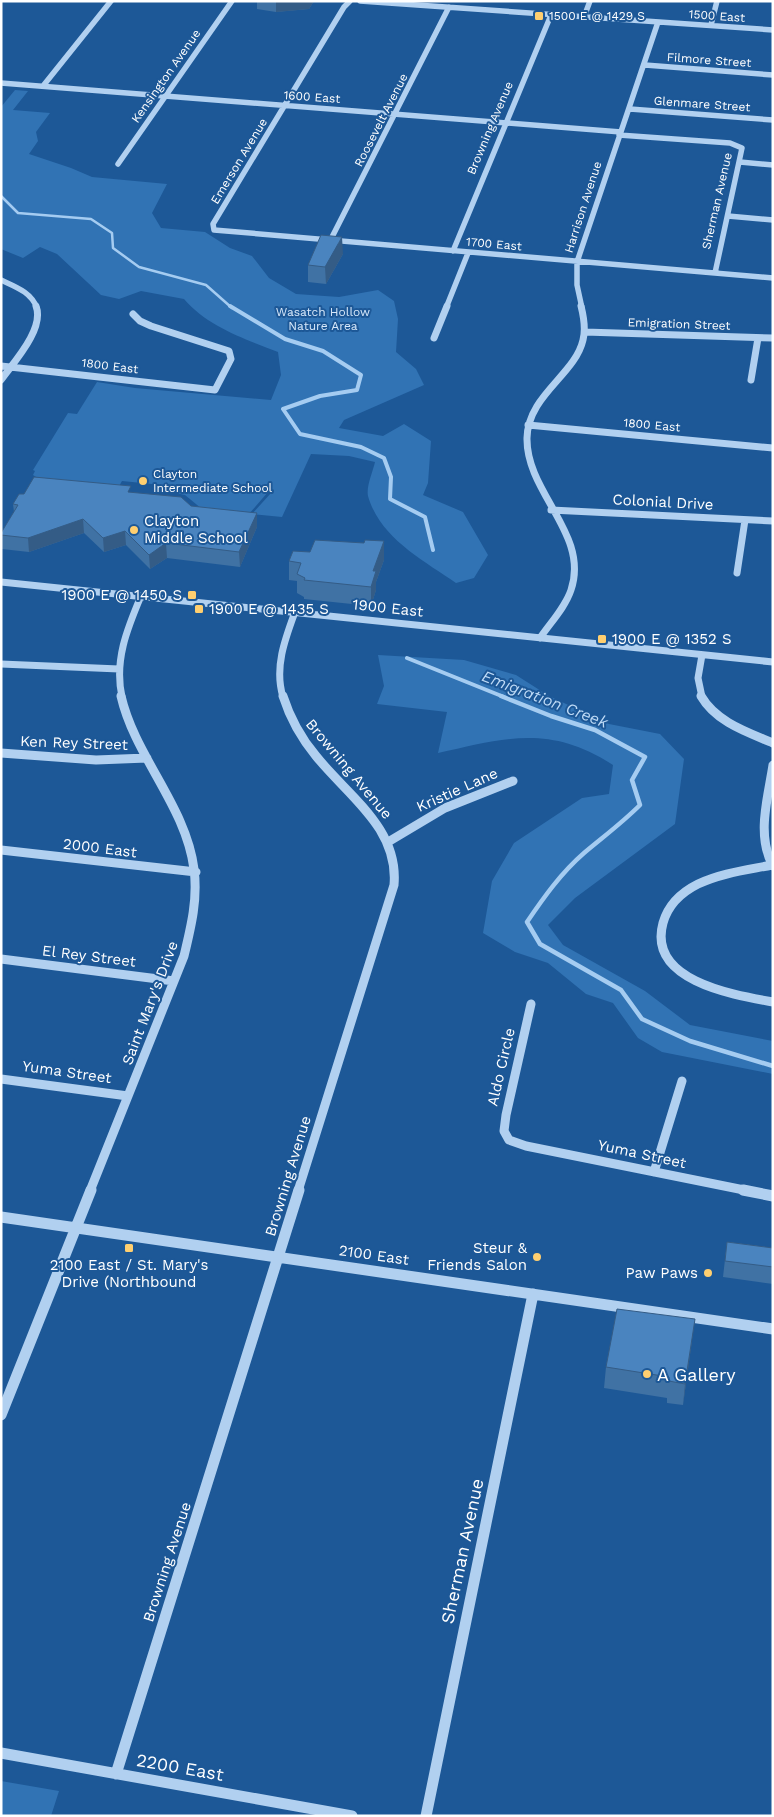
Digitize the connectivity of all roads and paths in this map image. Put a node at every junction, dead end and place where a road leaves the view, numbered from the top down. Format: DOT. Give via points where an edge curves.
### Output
graph roads {
  1 [pos="111,1"];
  2 [pos="232,1"];
  3 [pos="350,1"];
  4 [pos="360,1"];
  5 [pos="467,1"];
  6 [pos="590,1"];
  7 [pos="717,1"];
  8 [pos="449,7"];
  9 [pos="463,8"];
  10 [pos="551,14"];
  11 [pos="584,17"];
  12 [pos="658,22"];
  13 [pos="711,25"];
  14 [pos="773,30"];
  15 [pos="645,65"];
  16 [pos="773,75"];
  17 [pos="1,83"];
  18 [pos="43,86"];
  19 [pos="166,96"];
  20 [pos="285,105"];
  21 [pos="630,109"];
  22 [pos="395,114"];
  23 [pos="773,120"];
  24 [pos="506,122"];
  25 [pos="620,133"];
  26 [pos="730,143"];
  27 [pos="740,162"];
  28 [pos="118,164"];
  29 [pos="773,165"];
  30 [pos="728,216"];
  31 [pos="773,220"];
  32 [pos="214,230"];
  33 [pos="330,241"];
  34 [pos="453,252"];
  35 [pos="468,253"];
  36 [pos="577,262"];
  37 [pos="715,273"];
  38 [pos="773,278"];
  39 [pos="1,280"];
  40 [pos="133,314"];
  41 [pos="584,332"];
  42 [pos="434,338"];
  43 [pos="758,338"];
  44 [pos="773,338"];
  45 [pos="1,366"];
  46 [pos="10,367"];
  47 [pos="1,380"];
  48 [pos="751,380"];
  49 [pos="215,390"];
  50 [pos="528,425"];
  51 [pos="773,448"];
  52 [pos="551,510"];
  53 [pos="745,520"];
  54 [pos="773,521"];
  55 [pos="737,573"];
  56 [pos="1,582"];
  57 [pos="141,596"];
  58 [pos="295,612"];
  59 [pos="540,638"];
  60 [pos="702,655"];
  61 [pos="773,662"];
  62 [pos="1,664"];
  63 [pos="118,669"];
  64 [pos="773,743"];
  65 [pos="1,753"];
  66 [pos="146,758"];
  67 [pos="773,765"];
  68 [pos="513,781"];
  69 [pos="388,842"];
  70 [pos="1,850"];
  71 [pos="772,866"];
  72 [pos="196,872"];
  73 [pos="1,959"];
  74 [pos="174,981"];
  75 [pos="773,1002"];
  76 [pos="531,1004"];
  77 [pos="1,1078"];
  78 [pos="682,1081"];
  79 [pos="128,1096"];
  80 [pos="507,1136"];
  81 [pos="654,1172"];
  82 [pos="773,1196"];
  83 [pos="1,1217"];
  84 [pos="76,1228"];
  85 [pos="279,1257"];
  86 [pos="533,1294"];
  87 [pos="773,1329"];
  88 [pos="1,1414"];
  89 [pos="1,1753"];
  90 [pos="116,1774"];
  91 [pos="352,1816"];
  92 [pos="426,1816"];
  1 -- 18 [label="street"];
  2 -- 19 [label="street, Kensington Avenue"];
  3 -- 20 [label="street, Emerson Avenue"];
  4 -- 8 [label="street, 1500 East"];
  5 -- 9 [label="street"];
  6 -- 11 [label="street"];
  7 -- 13 [label="street"];
  8 -- 9 [label="street, 1500 East"];
  8 -- 22 [label="street, Roosevelt Avenue"];
  9 -- 10 [label="street, 1500 East"];
  10 -- 11 [label="street, 1500 East"];
  10 -- 24 [label="street, Browning Avenue"];
  11 -- 12 [label="street, 1500 East"];
  12 -- 13 [label="street, 1500 East"];
  12 -- 15 [label="street, Harrison Avenue"];
  13 -- 14 [label="street, 1500 East"];
  15 -- 16 [label="street, Filmore Street"];
  15 -- 21 [label="street, Harrison Avenue"];
  17 -- 18 [label="street, 1600 East"];
  18 -- 19 [label="street, 1600 East"];
  19 -- 20 [label="street, 1600 East"];
  19 -- 28 [label="street, Kensington Avenue"];
  20 -- 22 [label="street, 1600 East"];
  20 -- 32 [label="street, Emerson Avenue" via="213,224"];
  21 -- 23 [label="street, Glenmare Street"];
  21 -- 25 [label="street, Harrison Avenue"];
  22 -- 24 [label="street, 1600 East"];
  22 -- 33 [label="street, Roosevelt Avenue"];
  24 -- 25 [label="street, 1600 East"];
  24 -- 34 [label="street, Browning Avenue"];
  25 -- 26 [label="street, 1600 East"];
  25 -- 36 [label="street, Harrison Avenue"];
  26 -- 27 [label="street, Sherman Avenue" via="742,148"];
  27 -- 29 [label="street"];
  27 -- 30 [label="street, Sherman Avenue"];
  30 -- 31 [label="street"];
  30 -- 37 [label="street, Sherman Avenue"];
  32 -- 33 [label="street, 1700 East"];
  33 -- 34 [label="street, 1700 East"];
  34 -- 35 [label="street, 1700 East"];
  35 -- 36 [label="street, 1700 East"];
  35 -- 42 [label="street"];
  36 -- 37 [label="street, 1700 East"];
  36 -- 41 [label="street, Harrison Avenue" via="576,284"];
  37 -- 38 [label="street, 1700 East"];
  39 -- 46 [label="street" via="25,291 38,306 41,316"];
  40 -- 49 [label="street" via="151,326 229,351 231,359"];
  41 -- 43 [label="street, Emigration Street"];
  41 -- 50 [label="street" via="582,346 538,404"];
  43 -- 44 [label="street, Emigration Street"];
  43 -- 48 [label="street"];
  45 -- 46 [label="street, 1800 East"];
  46 -- 47 [label="street"];
  46 -- 49 [label="street, 1800 East"];
  50 -- 51 [label="street, 1800 East"];
  50 -- 52 [label="street" via="531,469"];
  52 -- 53 [label="street, Colonial Drive"];
  52 -- 59 [label="street" via="568,536 576,572 571,590"];
  53 -- 54 [label="street, Colonial Drive"];
  53 -- 55 [label="street"];
  56 -- 57 [label="street, 1900 East"];
  57 -- 58 [label="street, 1900 East"];
  57 -- 63 [label="street, Saint Mary's Drive" via="126,632"];
  58 -- 59 [label="street, 1900 East"];
  58 -- 69 [label="street, Browning Avenue" via="282,648 280,664 286,710 305,744 377,825"];
  59 -- 60 [label="street, 1900 East"];
  60 -- 61 [label="street, 1900 East"];
  60 -- 64 [label="street" via="698,684 709,707 726,721"];
  62 -- 63 [label="street"];
  63 -- 66 [label="street, Saint Mary's Drive" via="126,711"];
  65 -- 66 [label="street, Ken Rey Street" via="96,760"];
  66 -- 72 [label="street, Saint Mary's Drive" via="187,835"];
  67 -- 71 [label="street" via="763,845"];
  68 -- 69 [label="street, Kristie Lane" via="445,808"];
  69 -- 85 [label="street, Browning Avenue" via="394,856 394,885"];
  70 -- 72 [label="street, 2000 East"];
  71 -- 75 [label="street" via="714,878 688,890 666,912 660,940 670,960 690,978 718,991"];
  72 -- 74 [label="street, Saint Mary's Drive" via="195,913"];
  73 -- 74 [label="street, El Rey Street"];
  74 -- 79 [label="street, Saint Mary's Drive"];
  76 -- 80 [label="street, Aldo Circle" via="506,1115 504,1131"];
  77 -- 79 [label="street, Yuma Street"];
  78 -- 81 [label="street"];
  79 -- 84 [label="street, Saint Mary's Drive"];
  80 -- 81 [label="street, Yuma Street" via="514,1143 526,1146"];
  81 -- 82 [label="street, Yuma Street"];
  83 -- 84 [label="street, 2100 East"];
  84 -- 85 [label="street, 2100 East"];
  84 -- 88 [label="street, Saint Mary's Drive"];
  85 -- 86 [label="street, 2100 East"];
  85 -- 90 [label="street, Browning Avenue"];
  86 -- 87 [label="street, 2100 East"];
  86 -- 92 [label="street, Sherman Avenue"];
  89 -- 90 [label="street, 2200 East"];
  90 -- 91 [label="street, 2200 East"];
}
